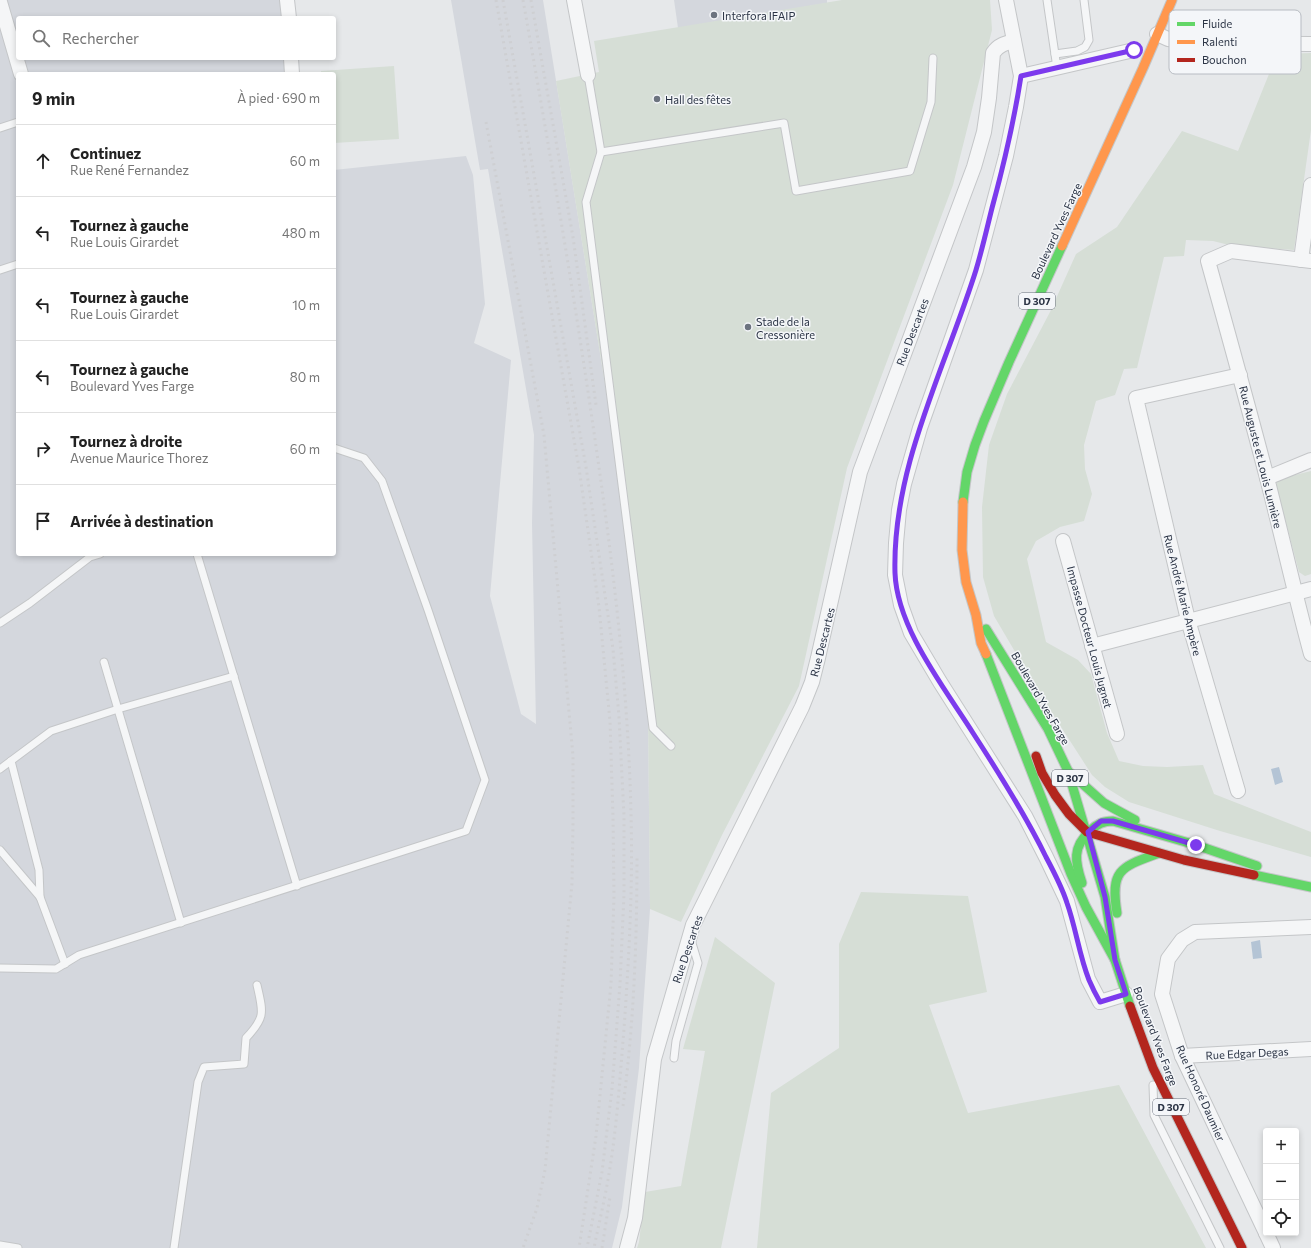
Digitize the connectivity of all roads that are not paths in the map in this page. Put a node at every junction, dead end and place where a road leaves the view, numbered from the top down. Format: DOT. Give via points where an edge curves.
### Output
graph roads {
  1 [pos="287,0"];
  2 [pos="574,0"];
  3 [pos="1006,0"];
  4 [pos="1047,0"];
  5 [pos="1084,0"];
  6 [pos="1172,0"];
  7 [pos="0,2"];
  8 [pos="289,16"];
  9 [pos="1157,34"];
  10 [pos="1169,39"];
  11 [pos="1014,41"];
  12 [pos="1301,44"];
  13 [pos="1311,44"];
  14 [pos="1134,50"];
  15 [pos="16,57"];
  16 [pos="933,58"];
  17 [pos="17,60"];
  18 [pos="291,60"];
  19 [pos="1056,61"];
  20 [pos="20,72"];
  21 [pos="292,72"];
  22 [pos="588,74"];
  23 [pos="1021,76"];
  24 [pos="16,123"];
  25 [pos="0,128"];
  26 [pos="601,152"];
  27 [pos="1311,185"];
  28 [pos="1306,261"];
  29 [pos="16,265"];
  30 [pos="0,270"];
  31 [pos="1240,374"];
  32 [pos="336,449"];
  33 [pos="1311,460"];
  34 [pos="1267,478"];
  35 [pos="1064,541"];
  36 [pos="93,556"];
  37 [pos="198,556"];
  38 [pos="1311,589"];
  39 [pos="1294,593"];
  40 [pos="976,615"];
  41 [pos="1188,620"];
  42 [pos="0,623"];
  43 [pos="1092,646"];
  44 [pos="1311,654"];
  45 [pos="104,662"];
  46 [pos="234,676"];
  47 [pos="999,688"];
  48 [pos="118,709"];
  49 [pos="1024,726"];
  50 [pos="1117,734"];
  51 [pos="671,746"];
  52 [pos="1032,746"];
  53 [pos="11,761"];
  54 [pos="0,769"];
  55 [pos="1068,771"];
  56 [pos="1238,791"];
  57 [pos="1088,832"];
  58 [pos="1196,845"];
  59 [pos="0,850"];
  60 [pos="1158,853"];
  61 [pos="296,886"];
  62 [pos="1311,886"];
  63 [pos="40,897"];
  64 [pos="1093,920"];
  65 [pos="180,923"];
  66 [pos="1311,927"];
  67 [pos="690,936"];
  68 [pos="1115,960"];
  69 [pos="64,964"];
  70 [pos="0,968"];
  71 [pos="257,985"];
  72 [pos="1126,994"];
  73 [pos="1311,1049"];
  74 [pos="1182,1056"];
  75 [pos="674,1058"];
  76 [pos="1152,1068"];
  77 [pos="1263,1227"];
  78 [pos="1267,1236"];
  79 [pos="0,1245"];
  80 [pos="18,1248"];
  81 [pos="174,1248"];
  82 [pos="627,1248"];
  83 [pos="1220,1248"];
  84 [pos="1242,1248"];
  85 [pos="1273,1248"];
  1 -- 8 [label="street"];
  2 -- 22 [label="street"];
  3 -- 11 [label="street"];
  4 -- 19 [label="lane"];
  5 -- 19 [label="lane" via="1089,40 1085,47"];
  6 -- 9 [label="main road, Boulevard Yves Farge / D 307"];
  7 -- 15 [label="street"];
  9 -- 10 [label="street"];
  9 -- 40 [label="main road, Boulevard Yves Farge / D 307" via="1009,362 975,445 962,506 962,550 966,582"];
  11 -- 23 [label="street"];
  11 -- 67 [label="street, Rue Descartes" via="1003,44 993,53 984,132 974,167 860,472 812,682 802,707 693,925"];
  12 -- 13 [label="street"];
  14 -- 19 [label="street"];
  16 -- 26 [label="lane" via="931,102 910,171 796,191 784,123"];
  17 -- 20 [label="street"];
  18 -- 21 [label="street"];
  19 -- 23 [label="street"];
  22 -- 26 [label="lane"];
  23 -- 72 [label="street" via="1006,156 976,270 922,421 904,484 899,510 895,575 901,605 911,633 1025,816 1046,857 1067,901 1088,980 1100,1002"];
  24 -- 25 [label="lane"];
  26 -- 51 [label="lane" via="586,202 653,728"];
  27 -- 28 [label="street"];
  28 -- 31 [label="street, Rue Auguste et Louis Lumière" via="1231,251 1208,261"];
  29 -- 30 [label="lane"];
  31 -- 34 [label="street, Rue Auguste et Louis Lumière"];
  31 -- 41 [label="street, Rue André Marie Ampère" via="1136,398"];
  32 -- 61 [label="lane" via="364,458 382,481 485,780 466,831"];
  33 -- 34 [label="street"];
  34 -- 39 [label="street, Rue Auguste et Louis Lumière"];
  35 -- 43 [label="street, Impasse Docteur Louis Jugnet"];
  36 -- 42 [label="lane"];
  37 -- 46 [label="lane"];
  38 -- 39 [label="street"];
  39 -- 41 [label="street"];
  39 -- 44 [label="street, Rue Auguste et Louis Lumière"];
  40 -- 47 [label="main road, Boulevard Yves Farge / D 307" via="981,643"];
  40 -- 55 [label="main road, Boulevard Yves Farge / D 307" via="1048,729"];
  41 -- 43 [label="street"];
  41 -- 56 [label="street, Rue André Marie Ampère"];
  43 -- 50 [label="street, Impasse Docteur Louis Jugnet"];
  45 -- 48 [label="lane"];
  46 -- 48 [label="lane"];
  46 -- 61 [label="lane"];
  47 -- 49 [label="main road"];
  47 -- 64 [label="main road, Boulevard Yves Farge / D 307" via="1071,874"];
  48 -- 53 [label="lane" via="51,731"];
  48 -- 65 [label="lane"];
  52 -- 57 [label="main road" via="1042,773 1055,795"];
  53 -- 54 [label="lane"];
  53 -- 63 [label="lane" via="39,870"];
  55 -- 57 [label="main road, Boulevard Yves Farge / D 307"];
  55 -- 58 [label="main road" via="1104,803 1132,818"];
  57 -- 58 [label="main road" via="1101,821 1113,821"];
  57 -- 60 [label="main road"];
  57 -- 64 [label="main road" via="1081,838 1076,856 1077,868"];
  57 -- 68 [label="main road, Boulevard Yves Farge / D 307" via="1105,897"];
  58 -- 62 [label="main road"];
  59 -- 63 [label="lane"];
  60 -- 62 [label="main road" via="1203,865"];
  60 -- 68 [label="main road" via="1128,864 1115,880 1114,897 1118,918"];
  61 -- 65 [label="lane"];
  63 -- 69 [label="lane"];
  64 -- 68 [label="main road, Boulevard Yves Farge / D 307"];
  65 -- 69 [label="lane" via="79,955"];
  66 -- 74 [label="street, Rue Honoré Daumier" via="1195,932 1182,940 1168,959 1162,994"];
  67 -- 75 [label="lane" via="698,963 676,1041"];
  67 -- 82 [label="street, Rue Descartes" via="654,1059 635,1218"];
  68 -- 72 [label="main road, Boulevard Yves Farge / D 307"];
  69 -- 70 [label="lane" via="56,969"];
  71 -- 81 [label="lane" via="261,1018 257,1027 246,1038 244,1064 204,1067 198,1082"];
  72 -- 76 [label="main road, Boulevard Yves Farge / D 307"];
  73 -- 74 [label="street, Rue Edgar Degas"];
  74 -- 77 [label="street, Rue Honoré Daumier"];
  76 -- 83 [label="lane" via="1154,1115"];
  76 -- 84 [label="main road, Boulevard Yves Farge / D 307"];
  78 -- 85 [label="street, Rue Honoré Daumier"];
  79 -- 80 [label="lane"];
}
